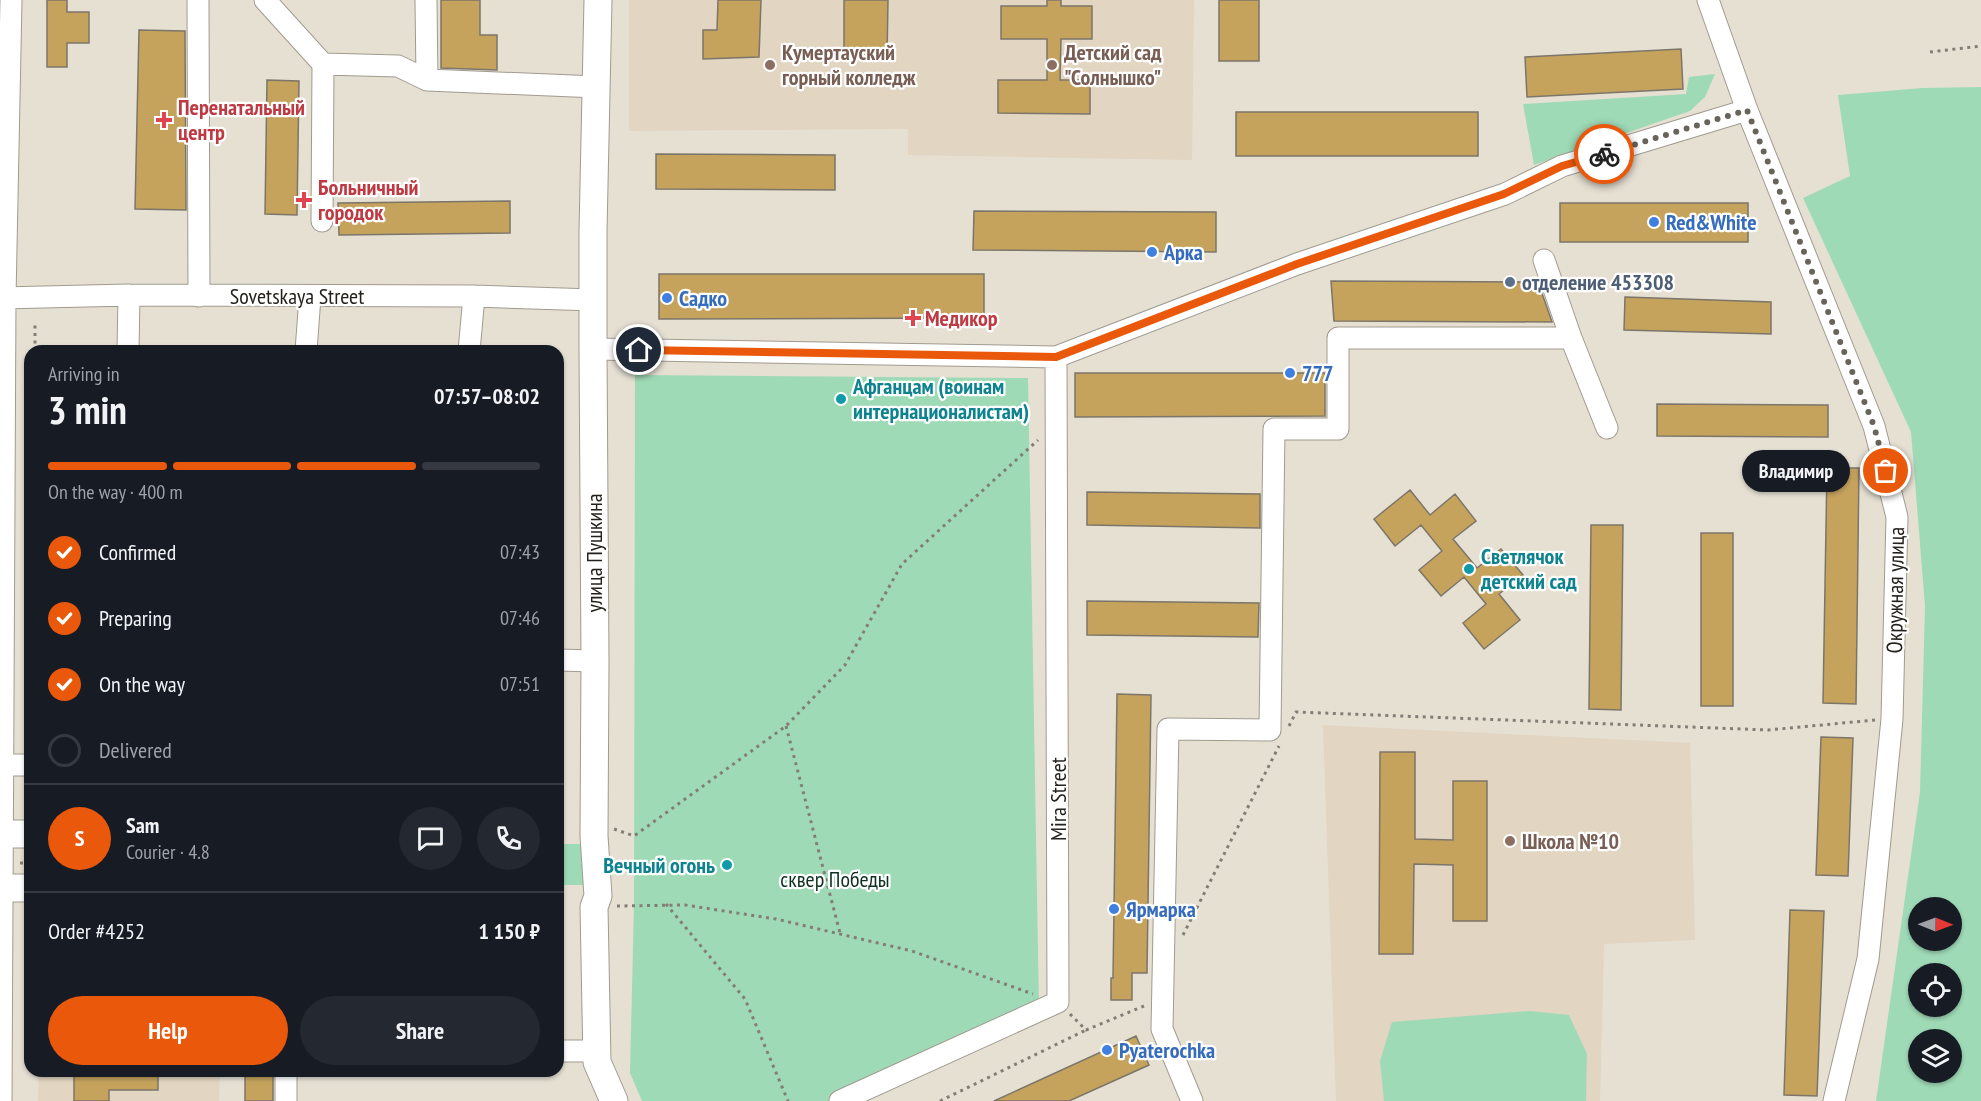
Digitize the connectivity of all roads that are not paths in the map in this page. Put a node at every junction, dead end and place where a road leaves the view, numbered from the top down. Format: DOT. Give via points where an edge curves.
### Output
graph roads {
  1 [pos="11,0"];
  2 [pos="198,0"];
  3 [pos="266,0"];
  4 [pos="426,0"];
  5 [pos="598,0"];
  6 [pos="1708,0"];
  7 [pos="323,64"];
  8 [pos="427,80"];
  9 [pos="597,87"];
  10 [pos="1747,110"];
  11 [pos="4,127"];
  12 [pos="322,221"];
  13 [pos="1544,260"];
  14 [pos="129,295"];
  15 [pos="200,296"];
  16 [pos="474,296"];
  17 [pos="310,297"];
  18 [pos="3,298"];
  19 [pos="594,300"];
  20 [pos="1571,338"];
  21 [pos="129,345"];
  22 [pos="306,345"];
  23 [pos="470,345"];
  24 [pos="593,350"];
  25 [pos="1056,357"];
  26 [pos="1607,428"];
  27 [pos="2,628"];
  28 [pos="564,660"];
  29 [pos="595,661"];
  30 [pos="2,765"];
  31 [pos="24,765"];
  32 [pos="1,834"];
  33 [pos="24,834"];
  34 [pos="1,888"];
  35 [pos="24,888"];
  36 [pos="1,962"];
  37 [pos="564,1051"];
  38 [pos="597,1051"];
  39 [pos="1,1062"];
  40 [pos="286,1077"];
  41 [pos="1,1101"];
  42 [pos="286,1101"];
  43 [pos="614,1101"];
  44 [pos="840,1101"];
  45 [pos="1192,1101"];
  46 [pos="1834,1101"];
  1 -- 11 [label="street"];
  2 -- 15 [label="street"];
  3 -- 7 [label="street"];
  4 -- 8 [label="street"];
  5 -- 9 [label="main road, улица Пушкина"];
  6 -- 10 [label="street, Окружная улица"];
  7 -- 8 [label="street" via="399,66"];
  7 -- 12 [label="street"];
  8 -- 9 [label="street"];
  9 -- 19 [label="main road, улица Пушкина"];
  10 -- 25 [label="street" via="1562,166 1504,194 1297,264"];
  10 -- 46 [label="street, Окружная улица" via="1874,426 1897,517 1892,719 1868,959"];
  11 -- 18 [label="street"];
  13 -- 20 [label="street"];
  14 -- 15 [label="street, Sovetskaya Street"];
  14 -- 18 [label="street, Sovetskaya Street"];
  14 -- 21 [label="street"];
  15 -- 17 [label="street, Sovetskaya Street"];
  16 -- 17 [label="street, Sovetskaya Street"];
  16 -- 19 [label="street, Sovetskaya Street"];
  16 -- 23 [label="street"];
  17 -- 22 [label="street"];
  18 -- 27 [label="street"];
  19 -- 24 [label="main road, улица Пушкина"];
  20 -- 26 [label="street"];
  20 -- 45 [label="street" via="1338,338 1338,429 1274,429 1270,730 1168,729 1162,1029"];
  24 -- 25 [label="street"];
  24 -- 29 [label="main road, улица Пушкина"];
  25 -- 44 [label="street, Mira Street" via="1058,1002"];
  27 -- 30 [label="street"];
  28 -- 29 [label="street"];
  29 -- 38 [label="main road, улица Пушкина"];
  30 -- 31 [label="street"];
  30 -- 32 [label="street"];
  32 -- 33 [label="main road"];
  32 -- 34 [label="street"];
  34 -- 35 [label="main road"];
  34 -- 36 [label="street"];
  36 -- 39 [label="street"];
  37 -- 38 [label="street"];
  38 -- 43 [label="main road, улица Пушкина" via="597,1062"];
  39 -- 41 [label="street"];
  40 -- 42 [label="street"];
}
